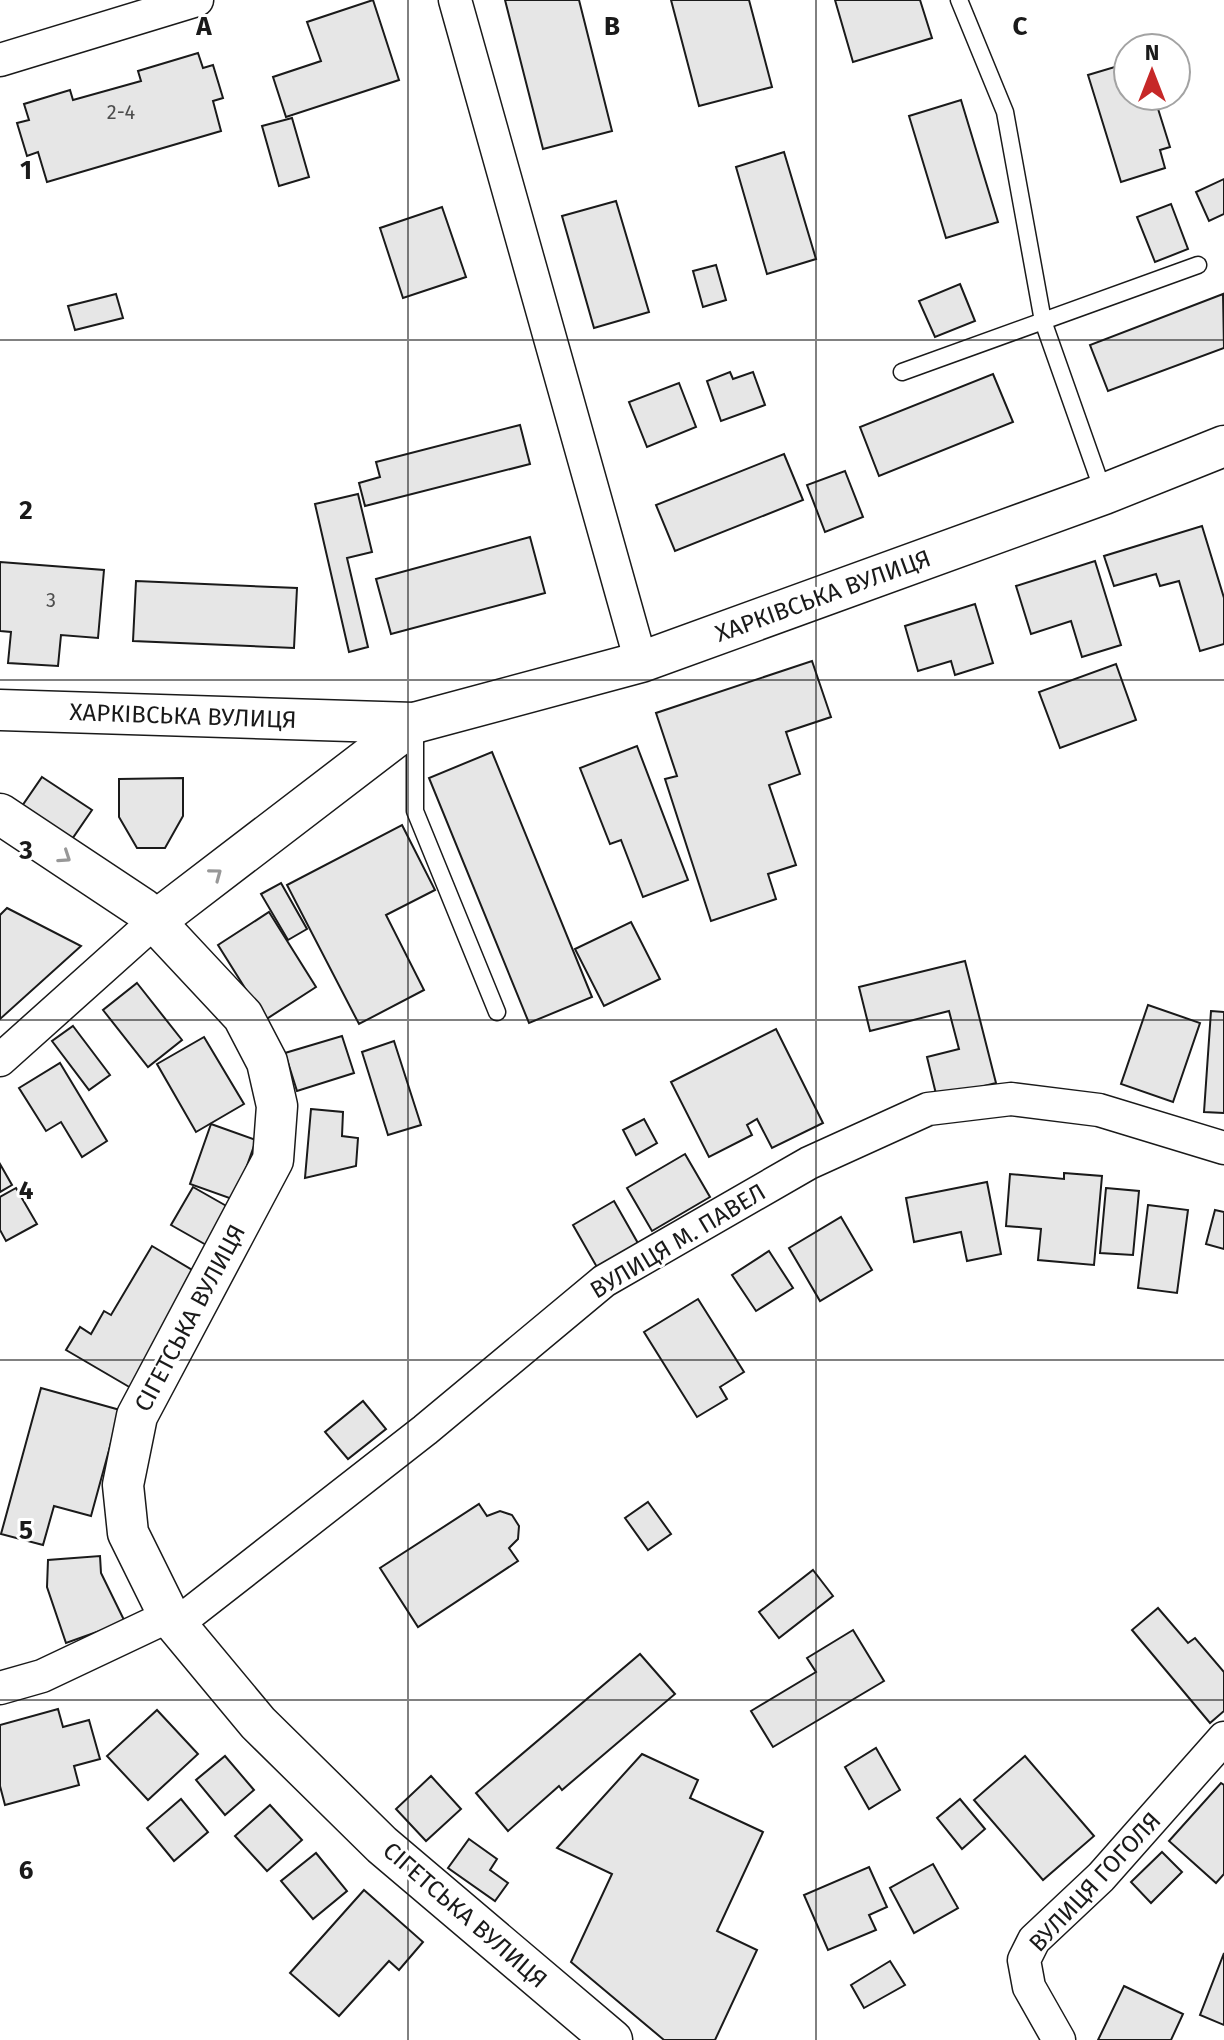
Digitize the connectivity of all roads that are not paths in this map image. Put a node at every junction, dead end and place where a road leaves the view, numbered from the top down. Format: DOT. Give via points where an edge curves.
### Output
graph roads {
  1 [pos="197,0"];
  2 [pos="455,0"];
  3 [pos="959,0"];
  4 [pos="0,60"];
  5 [pos="1198,265"];
  6 [pos="1043,321"];
  7 [pos="902,372"];
  8 [pos="1224,446"];
  9 [pos="1104,494"];
  10 [pos="641,662"];
  11 [pos="0,710"];
  12 [pos="414,723"];
  13 [pos="0,814"];
  14 [pos="154,922"];
  15 [pos="497,1012"];
  16 [pos="0,1060"];
  17 [pos="1224,1148"];
  18 [pos="171,1621"];
  19 [pos="0,1688"];
  20 [pos="1224,1738"];
  21 [pos="612,2040"];
  22 [pos="1059,2040"];
  1 -- 4 [label="street"];
  2 -- 10 [label="street"];
  3 -- 6 [label="lane" via="1005,112"];
  5 -- 6 [label="lane"];
  6 -- 7 [label="lane"];
  6 -- 9 [label="lane"];
  8 -- 9 [label="street, ХАРКІВСЬКА ВУЛИЦЯ"];
  9 -- 10 [label="street, ХАРКІВСЬКА ВУЛИЦЯ"];
  10 -- 12 [label="street, ХАРКІВСЬКА ВУЛИЦЯ"];
  11 -- 12 [label="street, ХАРКІВСЬКА ВУЛИЦЯ"];
  14 -- 12 [label="street, ХАРКІВСЬКА ВУЛИЦЯ, one-way"];
  12 -- 15 [label="lane" via="415,811"];
  13 -- 14 [label="street, СІГЕТСЬКА ВУЛИЦЯ, one-way" via="143,909"];
  14 -- 16 [label="street"];
  14 -- 18 [label="street, СІГЕТСЬКА ВУЛИЦЯ" via="243,1016 267,1062 277,1106 273,1160 137,1416 131,1443 123,1485 128,1533"];
  17 -- 18 [label="street, ВУЛИЦЯ М. ПАВЕЛ" via="1099,1110 1011,1099 928,1109 809,1163 604,1281 425,1430"];
  18 -- 19 [label="street, ВУЛИЦЯ М. ПАВЕЛ" via="42,1676"];
  18 -- 21 [label="street, СІГЕТСЬКА ВУЛИЦЯ" via="258,1723 382,1845"];
  20 -- 22 [label="street, ВУЛИЦЯ ГОГОЛЯ" via="1101,1877 1034,1940 1024,1960 1029,1987"];
}
